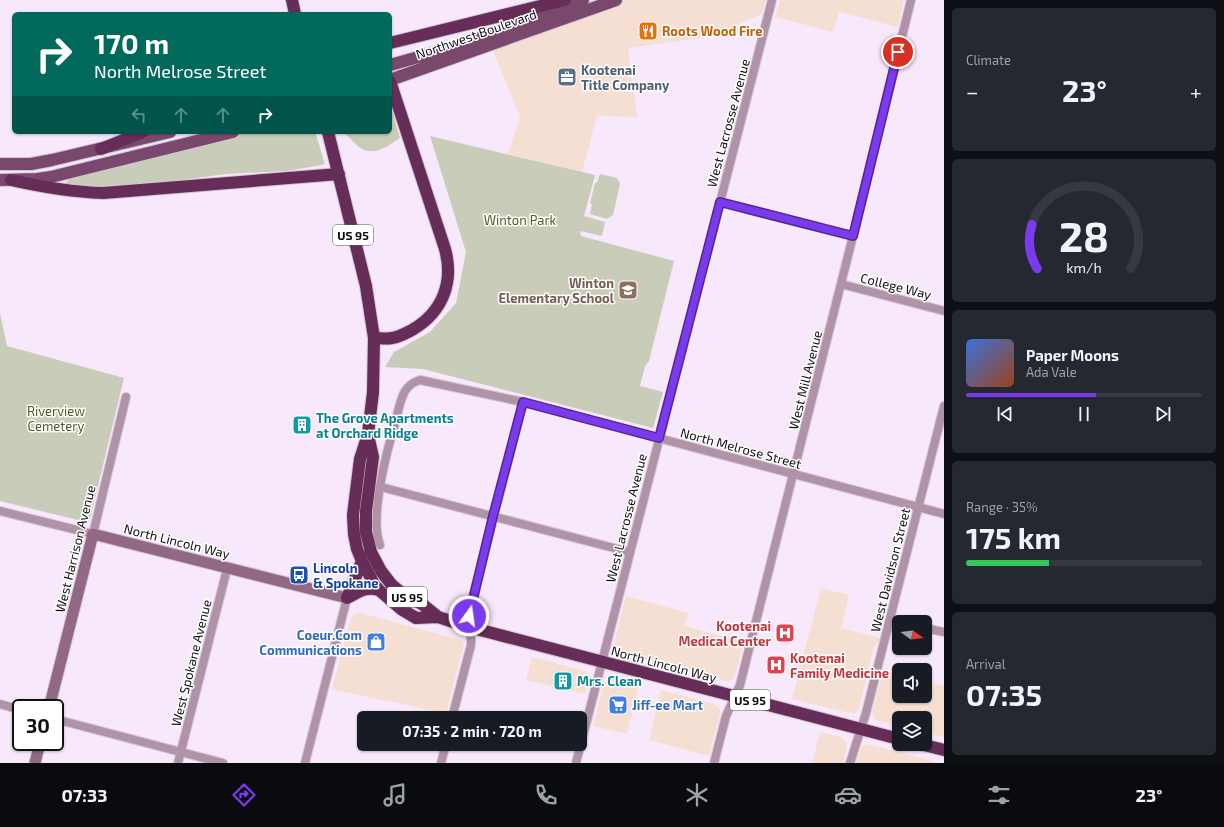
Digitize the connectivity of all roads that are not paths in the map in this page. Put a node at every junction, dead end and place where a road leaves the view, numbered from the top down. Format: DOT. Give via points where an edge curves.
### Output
graph roads {
  1 [pos="292,0"];
  2 [pos="565,0"];
  3 [pos="583,0"];
  4 [pos="616,0"];
  5 [pos="772,0"];
  6 [pos="911,0"];
  7 [pos="295,12"];
  8 [pos="392,43"];
  9 [pos="392,64"];
  10 [pos="392,79"];
  11 [pos="392,86"];
  12 [pos="138,134"];
  13 [pos="162,134"];
  14 [pos="225,134"];
  15 [pos="329,134"];
  16 [pos="101,149"];
  17 [pos="0,164"];
  18 [pos="339,174"];
  19 [pos="5,180"];
  20 [pos="720,202"];
  21 [pos="853,236"];
  22 [pos="841,284"];
  23 [pos="944,311"];
  24 [pos="374,338"];
  25 [pos="126,397"];
  26 [pos="523,402"];
  27 [pos="944,406"];
  28 [pos="368,434"];
  29 [pos="659,438"];
  30 [pos="793,474"];
  31 [pos="381,487"];
  32 [pos="918,507"];
  33 [pos="0,511"];
  34 [pos="944,514"];
  35 [pos="493,516"];
  36 [pos="93,534"];
  37 [pos="380,545"];
  38 [pos="629,552"];
  39 [pos="362,561"];
  40 [pos="227,569"];
  41 [pos="379,590"];
  42 [pos="347,598"];
  43 [pos="438,617"];
  44 [pos="890,619"];
  45 [pos="469,627"];
  46 [pos="932,629"];
  47 [pos="944,632"];
  48 [pos="601,662"];
  49 [pos="734,696"];
  50 [pos="51,699"];
  51 [pos="0,704"];
  52 [pos="12,707"];
  53 [pos="454,711"];
  54 [pos="64,721"];
  55 [pos="860,729"];
  56 [pos="892,736"];
  57 [pos="932,747"];
  58 [pos="944,750"];
  59 [pos="38,751"];
  60 [pos="444,751"];
  61 [pos="181,752"];
  62 [pos="35,763"];
  63 [pos="178,763"];
  64 [pos="223,763"];
  65 [pos="305,763"];
  66 [pos="441,763"];
  67 [pos="576,763"];
  68 [pos="714,763"];
  69 [pos="850,763"];
  1 -- 7 [label="highway"];
  2 -- 8 [label="highway"];
  3 -- 9 [label="main road, Northwest Boulevard" via="458,46"];
  4 -- 10 [label="main road, Northwest Boulevard"];
  5 -- 20 [label="street, West Lacrosse Avenue"];
  6 -- 21 [label="street, West Mill Avenue"];
  11 -- 24 [label="highway" via="445,248 447,286 438,307 428,319 393,338"];
  12 -- 16 [label="highway"];
  13 -- 16 [label="main road"];
  14 -- 19 [label="main road" via="62,174 37,179"];
  15 -- 18 [label="highway, US 95"];
  16 -- 17 [label="main road" via="31,164"];
  18 -- 19 [label="highway" via="103,193 41,187"];
  18 -- 24 [label="highway, US 95" via="366,286"];
  20 -- 21 [label="street"];
  20 -- 29 [label="street, West Lacrosse Avenue"];
  21 -- 22 [label="street, West Mill Avenue"];
  22 -- 23 [label="street, College Way"];
  22 -- 30 [label="street, West Mill Avenue"];
  24 -- 28 [label="highway, US 95" via="374,392"];
  25 -- 36 [label="street, West Harrison Avenue"];
  26 -- 29 [label="street, North Melrose Street"];
  26 -- 31 [label="street, North Melrose Street" via="423,380 414,382 402,399"];
  26 -- 35 [label="street"];
  27 -- 32 [label="street, West Davidson Street"];
  28 -- 39 [label="highway, US 95" via="360,459 353,515 354,534"];
  28 -- 43 [label="highway, US 95" via="373,456 366,532 371,552 391,584"];
  29 -- 30 [label="street, North Melrose Street"];
  29 -- 38 [label="street, West Lacrosse Avenue"];
  30 -- 32 [label="street, North Melrose Street"];
  30 -- 49 [label="street, West Mill Avenue" via="740,685"];
  31 -- 35 [label="street"];
  31 -- 37 [label="street" via="376,521"];
  32 -- 34 [label="street, North Melrose Street"];
  32 -- 44 [label="street, West Davidson Street"];
  33 -- 36 [label="street, North Lincoln Way"];
  35 -- 38 [label="street"];
  35 -- 45 [label="street" via="469,613"];
  36 -- 40 [label="street, North Lincoln Way"];
  36 -- 50 [label="street, West Harrison Avenue"];
  38 -- 48 [label="street, West Lacrosse Avenue"];
  39 -- 41 [label="highway, US 95"];
  39 -- 42 [label="highway"];
  40 -- 42 [label="street, North Lincoln Way"];
  40 -- 61 [label="street, West Spokane Avenue"];
  41 -- 42 [label="highway" via="371,588"];
  41 -- 43 [label="highway, US 95" via="416,618"];
  42 -- 65 [label="street"];
  43 -- 45 [label="highway, US 95"];
  44 -- 55 [label="street, West Davidson Street"];
  45 -- 48 [label="highway, North Lincoln Way / US 95"];
  45 -- 53 [label="street" via="471,645"];
  46 -- 47 [label="street"];
  48 -- 49 [label="highway, North Lincoln Way / US 95"];
  48 -- 67 [label="street, West Lacrosse Avenue"];
  49 -- 55 [label="highway, North Lincoln Way / US 95"];
  49 -- 68 [label="street, West Mill Avenue"];
  51 -- 52 [label="street"];
  54 -- 61 [label="street"];
  55 -- 56 [label="highway, North Lincoln Way / US 95"];
  55 -- 69 [label="street, West Davidson Street"];
  57 -- 58 [label="highway"];
  59 -- 62 [label="street"];
  60 -- 66 [label="street"];
  61 -- 63 [label="street, West Spokane Avenue"];
  61 -- 64 [label="street"];
}
